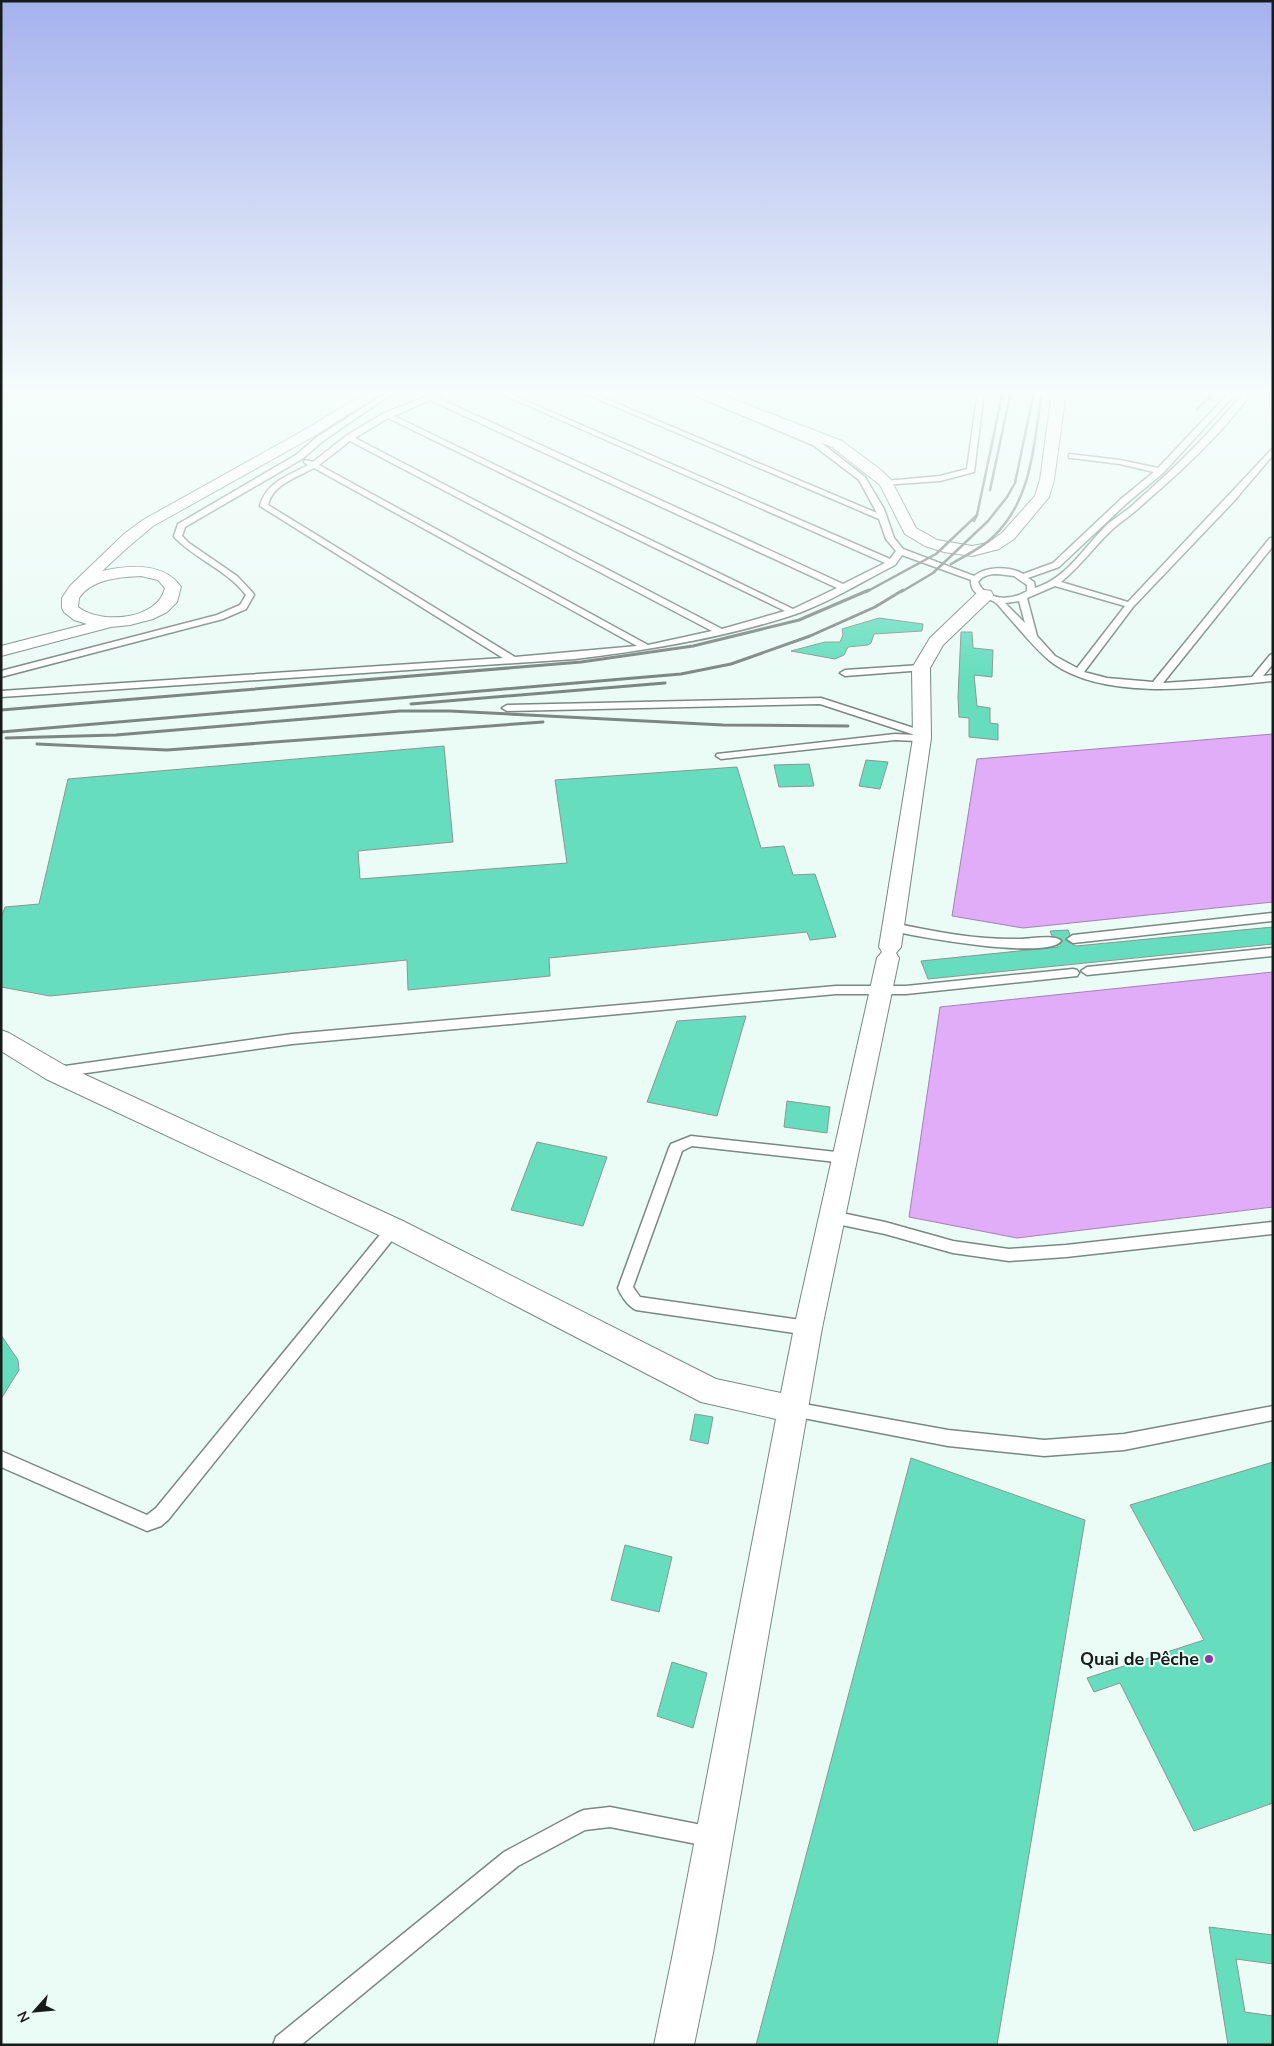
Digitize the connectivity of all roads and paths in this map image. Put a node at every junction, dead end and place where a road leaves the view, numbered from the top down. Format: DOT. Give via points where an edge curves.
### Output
graph roads {
  1 [pos="213,486"];
  2 [pos="245,486"];
  3 [pos="274,486"];
  4 [pos="352,486"];
  5 [pos="442,486"];
  6 [pos="534,486"];
  7 [pos="624,486"];
  8 [pos="715,486"];
  9 [pos="808,486"];
  10 [pos="866,486"];
  11 [pos="888,486"];
  12 [pos="1045,486"];
  13 [pos="1141,486"];
  14 [pos="1158,486"];
  15 [pos="1242,486"];
  16 [pos="883,518"];
  17 [pos="148,523"];
  18 [pos="1273,540"];
  19 [pos="900,551"];
  20 [pos="892,564"];
  21 [pos="149,572"];
  22 [pos="1023,577"];
  23 [pos="1055,583"];
  24 [pos="82,585"];
  25 [pos="844,588"];
  26 [pos="985,591"];
  27 [pos="1027,595"];
  28 [pos="70,600"];
  29 [pos="1130,605"];
  30 [pos="793,612"];
  31 [pos="120,622"];
  32 [pos="720,632"];
  33 [pos="1034,638"];
  34 [pos="647,648"];
  35 [pos="8,649"];
  36 [pos="1273,657"];
  37 [pos="513,660"];
  38 [pos="921,668"];
  39 [pos="845,673"];
  40 [pos="1,674"];
  41 [pos="1078,674"];
  42 [pos="1273,678"];
  43 [pos="1255,680"];
  44 [pos="1155,686"];
  45 [pos="1,694"];
  46 [pos="507,708"];
  47 [pos="922,736"];
  48 [pos="721,756"];
  49 [pos="1273,918"];
  50 [pos="894,927"];
  51 [pos="1073,939"];
  52 [pos="1055,941"];
  53 [pos="1273,952"];
  54 [pos="1087,971"];
  55 [pos="1073,973"];
  56 [pos="880,990"];
  57 [pos="1,1039"];
  58 [pos="55,1072"];
  59 [pos="845,1158"];
  60 [pos="832,1218"];
  61 [pos="1273,1228"];
  62 [pos="393,1229"];
  63 [pos="808,1328"];
  64 [pos="793,1409"];
  65 [pos="1273,1412"];
  66 [pos="1,1459"];
  67 [pos="714,1838"];
  68 [pos="673,2040"];
  69 [pos="284,2045"];
  1 -- 17 [label="street"];
  2 -- 40 [label="lane" via="181,526 178,536 187,547 242,583 250,595 243,607 220,617"];
  3 -- 37 [label="lane" via="264,506"];
  4 -- 34 [label="lane"];
  5 -- 32 [label="lane"];
  6 -- 30 [label="lane"];
  7 -- 25 [label="lane"];
  8 -- 20 [label="lane"];
  9 -- 16 [label="lane"];
  10 -- 16 [label="lane"];
  11 -- 12 [label="street" via="910,531 944,547 972,551 993,546 1008,536 1042,497"];
  13 -- 22 [label="lane" via="1056,565"];
  14 -- 23 [label="lane" via="1112,525"];
  15 -- 29 [label="lane"];
  16 -- 19 [label="lane" via="890,539"];
  17 -- 21 [label="street" via="128,546 126,553 132,564"];
  17 -- 24 [label="street" via="104,559"];
  18 -- 44 [label="lane"];
  19 -- 20 [label="lane"];
  19 -- 26 [label="lane"];
  20 -- 25 [label="lane"];
  21 -- 24 [label="street" via="114,573"];
  21 -- 31 [label="street" via="171,583 174,591 171,599 148,615"];
  22 -- 26 [label="lane" via="998,571 981,574"];
  22 -- 27 [label="lane" via="1031,584"];
  23 -- 27 [label="lane"];
  23 -- 29 [label="lane"];
  24 -- 28 [label="street"];
  25 -- 30 [label="lane"];
  26 -- 27 [label="lane" via="1011,600"];
  26 -- 33 [label="lane"];
  26 -- 38 [label="street" via="936,642"];
  27 -- 33 [label="lane"];
  28 -- 31 [label="street" via="70,608 81,618 103,623"];
  28 -- 35 [label="street" via="50,628"];
  29 -- 41 [label="lane"];
  30 -- 32 [label="lane"];
  31 -- 35 [label="street"];
  32 -- 34 [label="lane"];
  33 -- 41 [label="lane" via="1047,655"];
  34 -- 37 [label="lane"];
  36 -- 43 [label="lane"];
  37 -- 45 [label="lane"];
  38 -- 39 [label="lane"];
  38 -- 47 [label="street"];
  41 -- 44 [label="lane" via="1118,684"];
  42 -- 43 [label="lane"];
  43 -- 44 [label="lane"];
  46 -- 47 [label="lane" via="821,701"];
  47 -- 48 [label="lane" via="895,736"];
  47 -- 50 [label="street"];
  49 -- 51 [label="lane"];
  50 -- 52 [label="lane" via="990,943"];
  50 -- 56 [label="street"];
  53 -- 54 [label="lane"];
  55 -- 56 [label="lane"];
  56 -- 58 [label="lane" via="836,990 292,1039"];
  56 -- 59 [label="street"];
  57 -- 58 [label="street"];
  58 -- 62 [label="street"];
  59 -- 60 [label="street"];
  59 -- 63 [label="lane" via="691,1141 676,1148 625,1288 636,1303"];
  60 -- 61 [label="lane" via="885,1228 954,1247 1009,1255"];
  60 -- 63 [label="street"];
  62 -- 64 [label="street" via="712,1392"];
  62 -- 66 [label="lane" via="155,1520 147,1523"];
  63 -- 64 [label="street"];
  64 -- 65 [label="lane" via="948,1438 1044,1448 1124,1442"];
  64 -- 67 [label="street"];
  67 -- 68 [label="street"];
  67 -- 69 [label="lane" via="610,1817 584,1820 554,1834 510,1859"];
}
